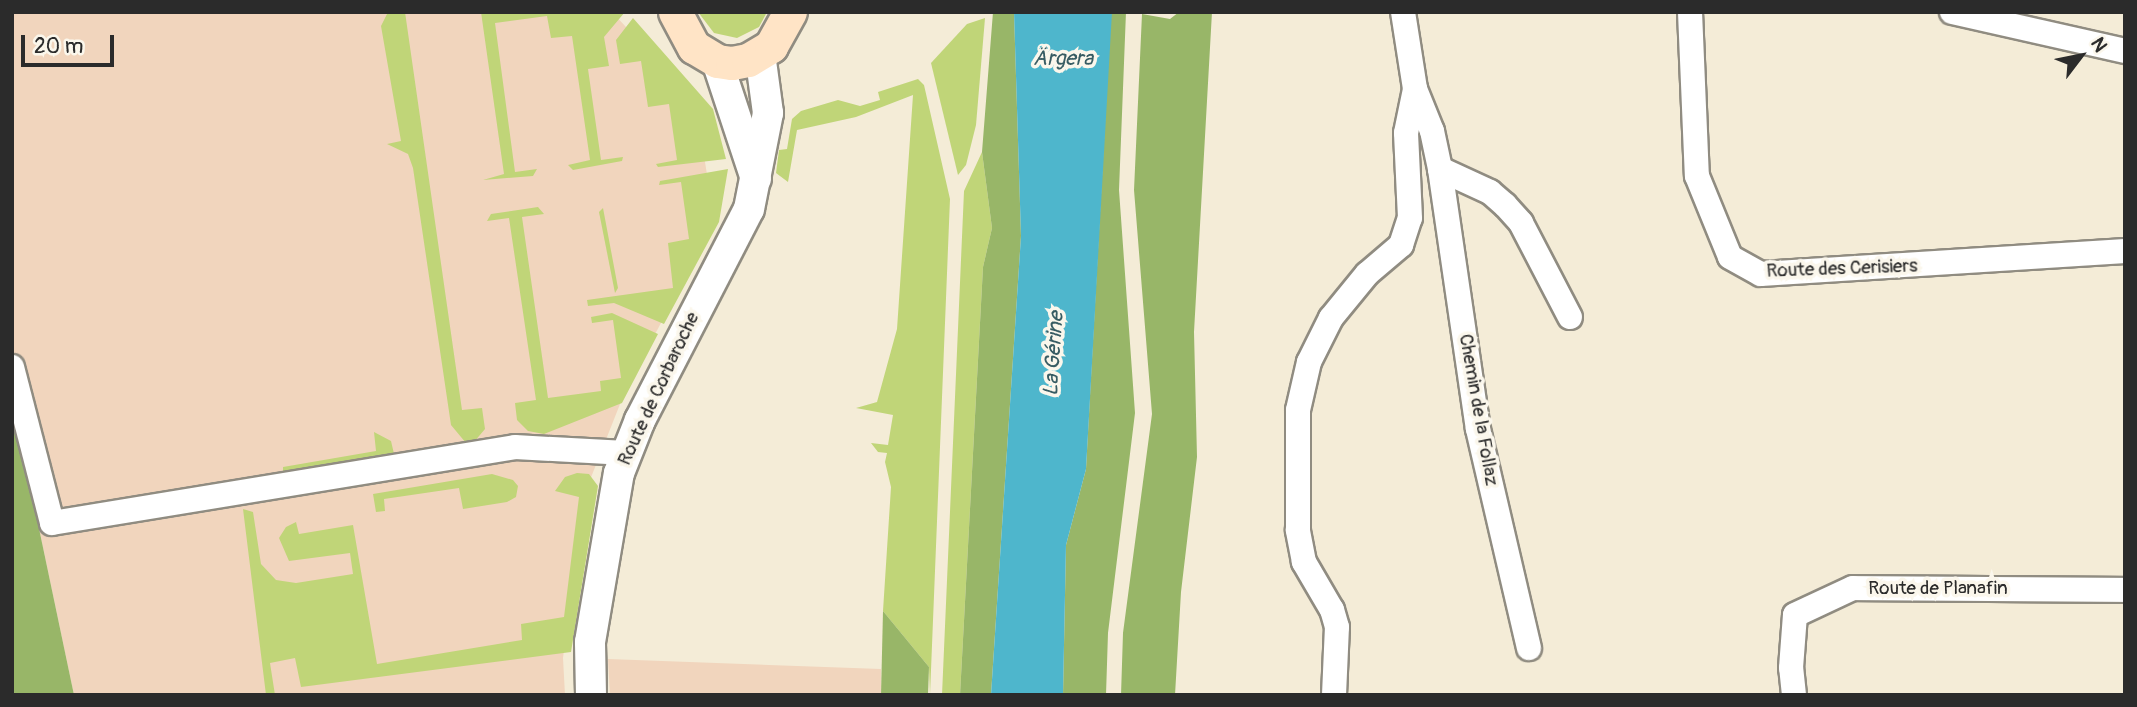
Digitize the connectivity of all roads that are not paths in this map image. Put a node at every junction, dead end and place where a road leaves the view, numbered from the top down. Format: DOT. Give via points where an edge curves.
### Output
graph roads {
  1 [pos="675,12"];
  2 [pos="790,12"];
  3 [pos="1403,12"];
  4 [pos="1690,12"];
  5 [pos="1952,12"];
  6 [pos="2125,51"];
  7 [pos="760,54"];
  8 [pos="717,61"];
  9 [pos="1415,89"];
  10 [pos="1440,169"];
  11 [pos="756,179"];
  12 [pos="2125,251"];
  13 [pos="1570,317"];
  14 [pos="12,368"];
  15 [pos="626,453"];
  16 [pos="2125,590"];
  17 [pos="1529,648"];
  18 [pos="591,695"];
  19 [pos="1334,695"];
  20 [pos="1794,695"];
  1 -- 8 [label="main road" via="694,47"];
  2 -- 7 [label="main road" via="782,33"];
  3 -- 9 [label="street, Chemin de la Follaz"];
  4 -- 12 [label="street, Route des Cerisiers" via="1697,176 1730,257 1761,274"];
  5 -- 6 [label="street"];
  7 -- 8 [label="main road" via="732,63"];
  7 -- 11 [label="street, Route de Corbaroche" via="768,113"];
  8 -- 11 [label="street"];
  9 -- 10 [label="street, Chemin de la Follaz" via="1432,131"];
  9 -- 19 [label="street" via="1406,133 1410,218 1401,245 1367,274 1331,318 1310,362 1297,410 1298,530 1304,562 1332,610 1337,628"];
  10 -- 13 [label="street" via="1490,192 1521,223"];
  10 -- 17 [label="street, Chemin de la Follaz" via="1478,429"];
  11 -- 15 [label="street, Route de Corbaroche" via="739,234 686,328"];
  14 -- 15 [label="street" via="52,523 515,447"];
  15 -- 18 [label="street, Route de Corbaroche" via="599,575 590,642"];
  16 -- 20 [label="street, Route de Planafin" via="1853,588 1795,615"];
}
